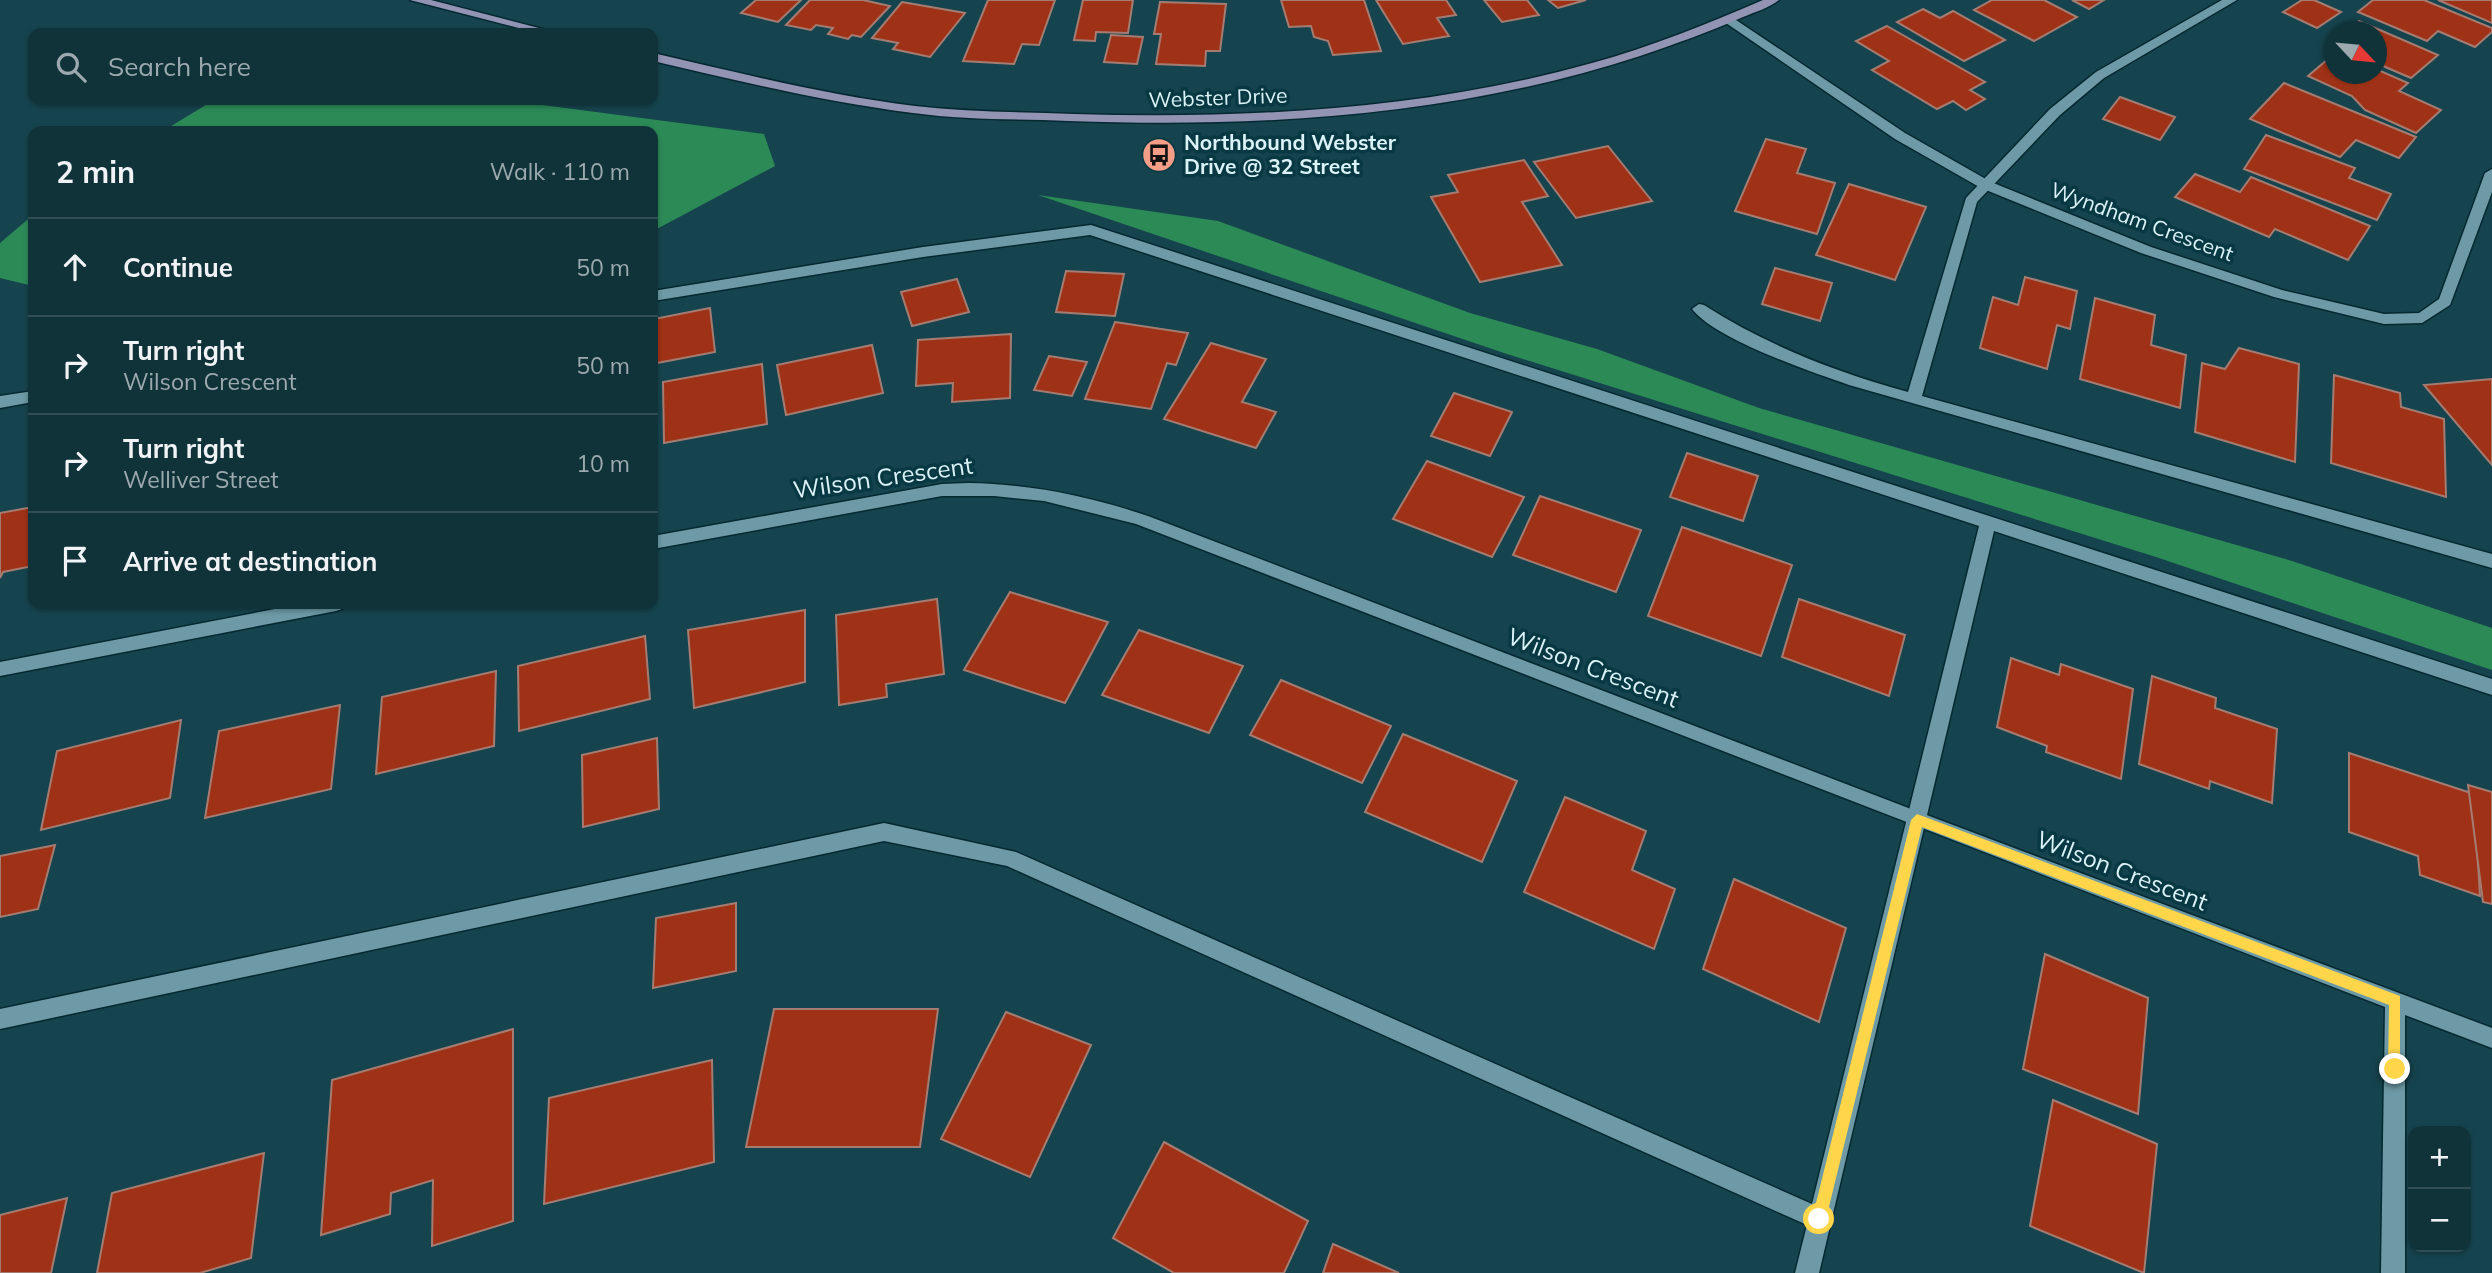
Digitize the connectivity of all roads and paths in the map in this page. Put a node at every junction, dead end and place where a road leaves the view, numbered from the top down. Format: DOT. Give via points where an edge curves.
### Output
graph roads {
  1 [pos="416,0"];
  2 [pos="1773,0"];
  3 [pos="2231,0"];
  4 [pos="1730,20"];
  5 [pos="531,28"];
  6 [pos="658,58"];
  7 [pos="2492,173"];
  8 [pos="1986,185"];
  9 [pos="658,295"];
  10 [pos="1699,309"];
  11 [pos="28,398"];
  12 [pos="1914,398"];
  13 [pos="0,402"];
  14 [pos="1988,523"];
  15 [pos="658,542"];
  16 [pos="2492,561"];
  17 [pos="310,609"];
  18 [pos="0,668"];
  19 [pos="2492,687"];
  20 [pos="1917,820"];
  21 [pos="2395,1001"];
  22 [pos="0,1019"];
  23 [pos="2492,1038"];
  24 [pos="1819,1219"];
  25 [pos="1807,1273"];
  26 [pos="2393,1273"];
  1 -- 5 [label="street"];
  2 -- 4 [label="street, Webster Drive"];
  3 -- 8 [label="street" via="2100,75 2055,112"];
  4 -- 6 [label="street, Webster Drive" via="1673,44 1586,69 1484,90 1374,108 1224,120 918,110"];
  4 -- 8 [label="street, Wyndham Crescent" via="1900,136"];
  7 -- 8 [label="street, Wyndham Crescent" via="2445,302 2422,318 2384,319 2279,294 2146,250"];
  8 -- 12 [label="street" via="1971,201"];
  9 -- 14 [label="street" via="1091,230"];
  10 -- 12 [label="street" via="1730,332 1787,358"];
  11 -- 13 [label="street"];
  12 -- 16 [label="street"];
  14 -- 19 [label="street"];
  14 -- 20 [label="street"];
  15 -- 20 [label="street, Wilson Crescent" via="943,489 984,487 1063,496 1155,525"];
  17 -- 18 [label="street"];
  20 -- 21 [label="street, Wilson Crescent"];
  20 -- 24 [label="street"];
  21 -- 23 [label="street, Wilson Crescent"];
  21 -- 26 [label="street"];
  22 -- 24 [label="street" via="884,832 1009,858"];
  24 -- 25 [label="street"];
}
